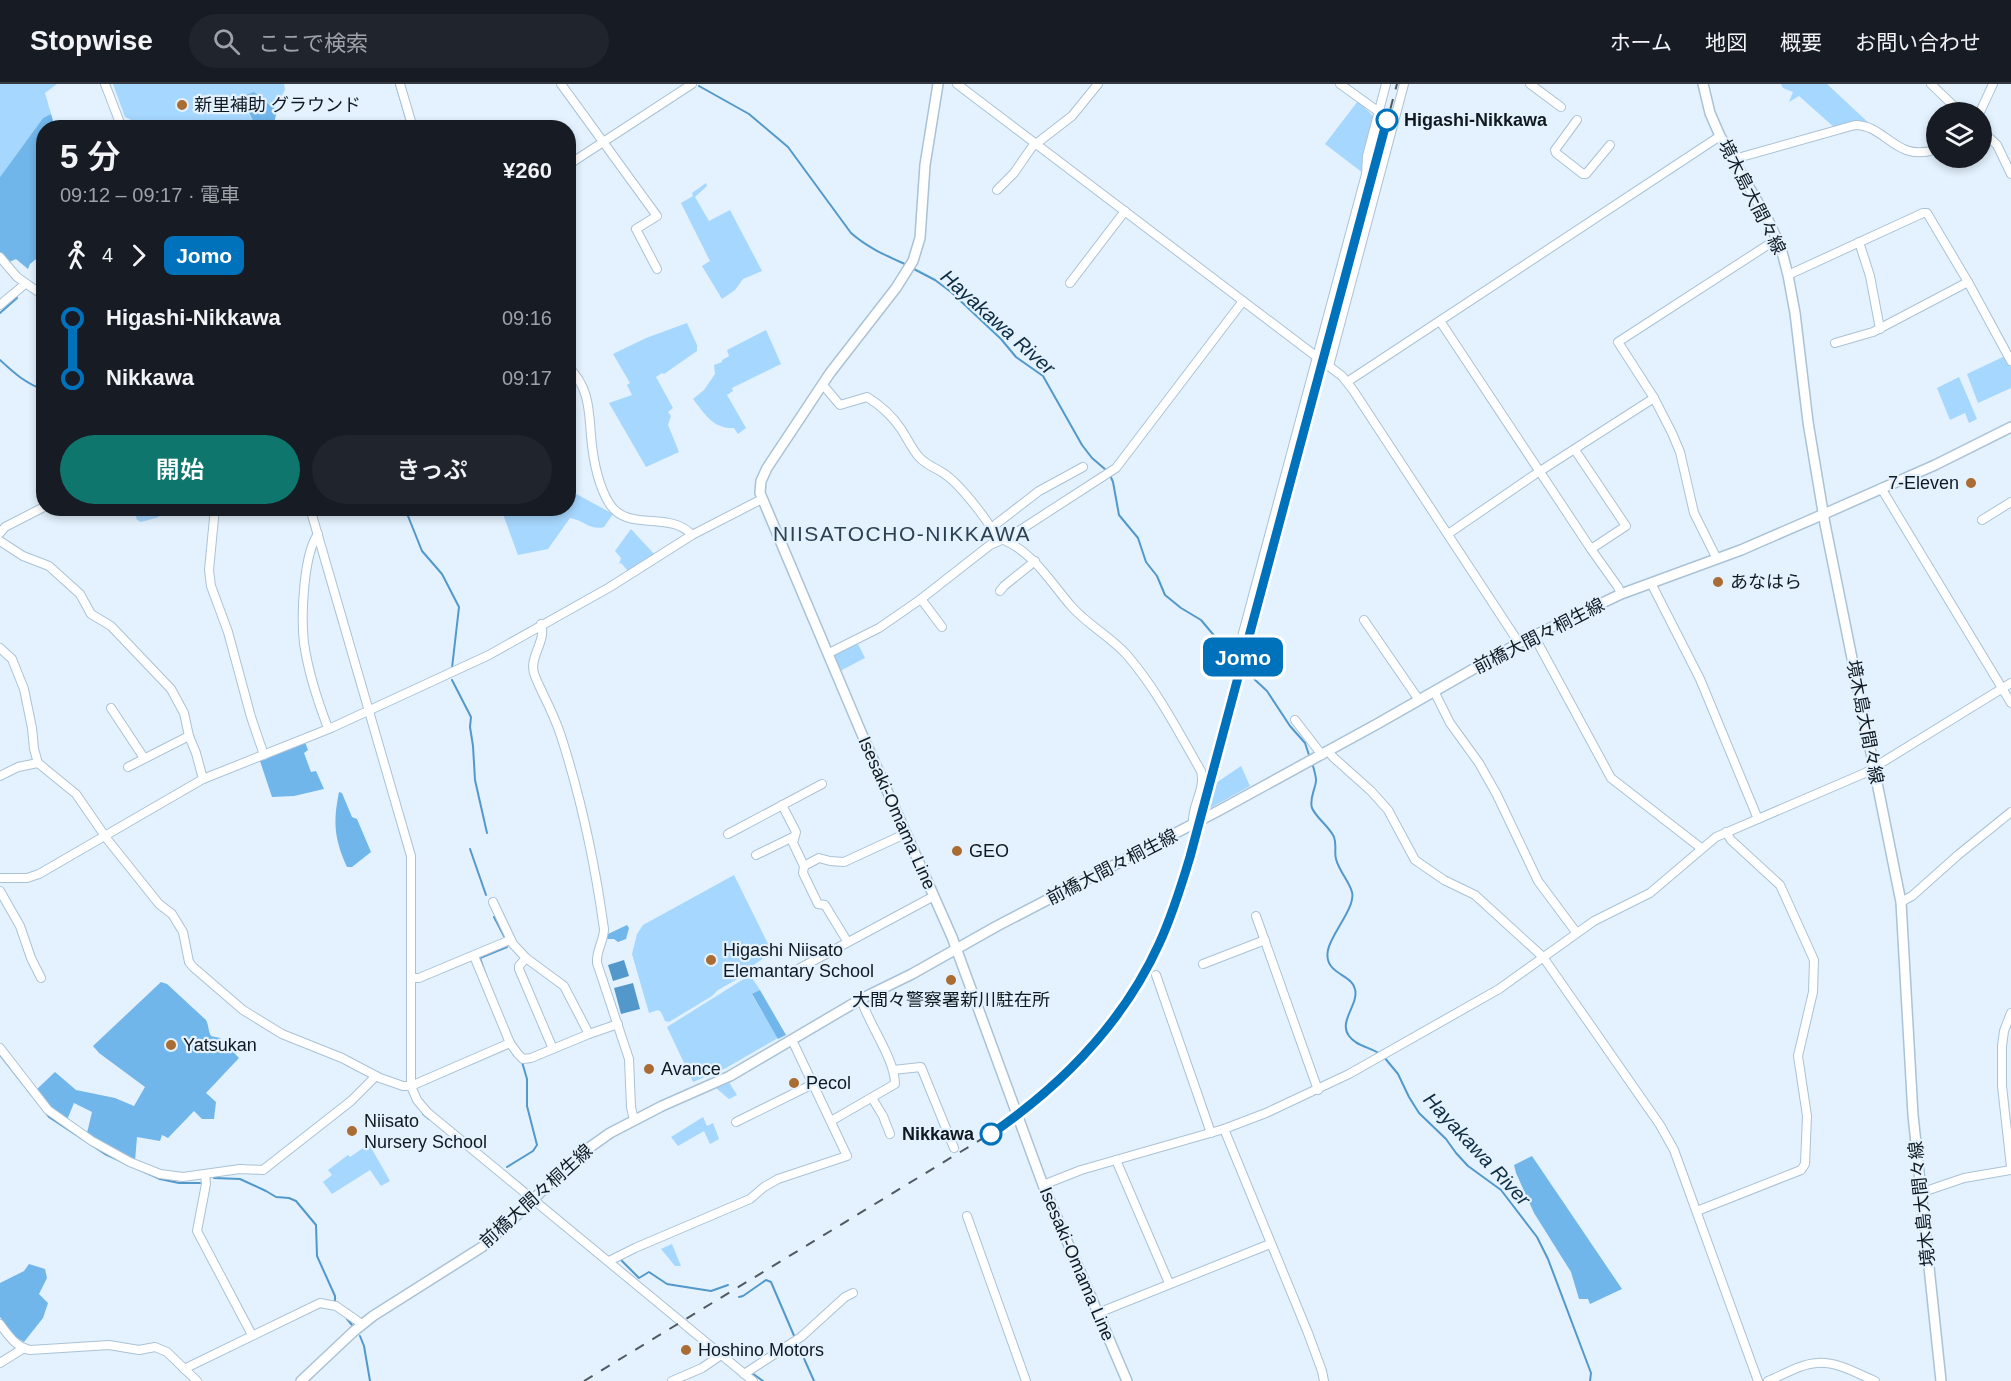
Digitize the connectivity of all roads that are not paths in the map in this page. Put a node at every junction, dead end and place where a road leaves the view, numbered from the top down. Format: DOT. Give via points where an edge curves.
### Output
graph roads {
  1 [pos="105,84"];
  2 [pos="400,84"];
  3 [pos="561,84"];
  4 [pos="692,84"];
  5 [pos="938,84"];
  6 [pos="957,84"];
  7 [pos="1098,84"];
  8 [pos="1340,84"];
  9 [pos="1386,84"];
  10 [pos="1404,84"];
  11 [pos="1530,84"];
  12 [pos="1702,84"];
  13 [pos="1931,84"];
  14 [pos="1993,84"];
  15 [pos="1950,102"];
  16 [pos="1985,102"];
  17 [pos="1561,107"];
  18 [pos="1379,112"];
  19 [pos="119,120"];
  20 [pos="411,120"];
  21 [pos="1577,120"];
  22 [pos="1720,136"];
  23 [pos="604,141"];
  24 [pos="1992,141"];
  25 [pos="1036,144"];
  26 [pos="1610,145"];
  27 [pos="1926,152"];
  28 [pos="1734,159"];
  29 [pos="576,160"];
  30 [pos="2011,174"];
  31 [pos="996,189"];
  32 [pos="1125,211"];
  33 [pos="1777,239"];
  34 [pos="1859,242"];
  35 [pos="0,257"];
  36 [pos="657,269"];
  37 [pos="1788,275"];
  38 [pos="1968,282"];
  39 [pos="1070,283"];
  40 [pos="25,284"];
  41 [pos="36,291"];
  42 [pos="1243,301"];
  43 [pos="0,305"];
  44 [pos="1440,321"];
  45 [pos="1880,329"];
  46 [pos="1835,343"];
  47 [pos="1317,357"];
  48 [pos="2011,361"];
  49 [pos="1329,366"];
  50 [pos="576,377"];
  51 [pos="1347,382"];
  52 [pos="823,385"];
  53 [pos="1654,398"];
  54 [pos="2010,429"];
  55 [pos="1575,450"];
  56 [pos="1083,467"];
  57 [pos="1540,472"];
  58 [pos="1881,488"];
  59 [pos="762,499"];
  60 [pos="2011,502"];
  61 [pos="36,511"];
  62 [pos="1824,514"];
  63 [pos="214,516"];
  64 [pos="312,516"];
  65 [pos="1982,520"];
  66 [pos="991,528"];
  67 [pos="0,530"];
  68 [pos="318,534"];
  69 [pos="1448,534"];
  70 [pos="692,535"];
  71 [pos="1000,541"];
  72 [pos="1,543"];
  73 [pos="1591,549"];
  74 [pos="1717,559"];
  75 [pos="1035,561"];
  76 [pos="1651,583"];
  77 [pos="1000,591"];
  78 [pos="1621,594"];
  79 [pos="921,599"];
  80 [pos="1364,620"];
  81 [pos="542,624"];
  82 [pos="942,627"];
  83 [pos="1534,636"];
  84 [pos="1519,643"];
  85 [pos="0,648"];
  86 [pos="1239,648"];
  87 [pos="828,653"];
  88 [pos="2011,683"];
  89 [pos="2002,688"];
  90 [pos="1434,691"];
  91 [pos="1419,700"];
  92 [pos="2011,703"];
  93 [pos="111,708"];
  94 [pos="369,711"];
  95 [pos="1295,720"];
  96 [pos="328,728"];
  97 [pos="189,736"];
  98 [pos="264,755"];
  99 [pos="1319,757"];
  100 [pos="144,758"];
  101 [pos="38,763"];
  102 [pos="128,767"];
  103 [pos="1874,767"];
  104 [pos="0,776"];
  105 [pos="203,779"];
  106 [pos="822,784"];
  107 [pos="782,805"];
  108 [pos="2011,812"];
  109 [pos="1758,819"];
  110 [pos="1193,825"];
  111 [pos="1726,832"];
  112 [pos="907,833"];
  113 [pos="728,834"];
  114 [pos="105,835"];
  115 [pos="793,837"];
  116 [pos="1701,848"];
  117 [pos="756,855"];
  118 [pos="804,866"];
  119 [pos="0,878"];
  120 [pos="0,891"];
  121 [pos="934,896"];
  122 [pos="493,902"];
  123 [pos="1901,902"];
  124 [pos="1256,916"];
  125 [pos="1576,932"];
  126 [pos="510,940"];
  127 [pos="1265,940"];
  128 [pos="847,941"];
  129 [pos="957,949"];
  130 [pos="474,956"];
  131 [pos="1543,957"];
  132 [pos="526,958"];
  133 [pos="1203,964"];
  134 [pos="800,968"];
  135 [pos="1156,975"];
  136 [pos="41,978"];
  137 [pos="411,978"];
  138 [pos="861,999"];
  139 [pos="2011,1013"];
  140 [pos="618,1024"];
  141 [pos="589,1034"];
  142 [pos="792,1040"];
  143 [pos="510,1044"];
  144 [pos="0,1048"];
  145 [pos="553,1049"];
  146 [pos="893,1070"];
  147 [pos="376,1076"];
  148 [pos="813,1084"];
  149 [pos="411,1086"];
  150 [pos="1318,1090"];
  151 [pos="872,1098"];
  152 [pos="634,1120"];
  153 [pos="831,1121"];
  154 [pos="736,1122"];
  155 [pos="1224,1129"];
  156 [pos="1211,1133"];
  157 [pos="890,1134"];
  158 [pos="954,1148"];
  159 [pos="1116,1160"];
  160 [pos="2011,1168"];
  161 [pos="205,1175"];
  162 [pos="1043,1185"];
  163 [pos="1920,1193"];
  164 [pos="533,1200"];
  165 [pos="1697,1212"];
  166 [pos="967,1216"];
  167 [pos="1270,1244"];
  168 [pos="609,1261"];
  169 [pos="1169,1283"];
  170 [pos="853,1293"];
  171 [pos="1098,1312"];
  172 [pos="0,1324"];
  173 [pos="362,1324"];
  174 [pos="252,1335"];
  175 [pos="24,1348"];
  176 [pos="721,1355"];
  177 [pos="0,1364"];
  178 [pos="184,1369"];
  179 [pos="744,1374"];
  180 [pos="305,1380"];
  181 [pos="197,1381"];
  182 [pos="672,1381"];
  183 [pos="753,1381"];
  184 [pos="1026,1381"];
  185 [pos="1127,1381"];
  186 [pos="1324,1381"];
  187 [pos="1758,1381"];
  188 [pos="1768,1381"];
  189 [pos="1875,1381"];
  190 [pos="1941,1381"];
  1 -- 19 [label="street"];
  2 -- 20 [label="street"];
  3 -- 23 [label="street"];
  4 -- 23 [label="street"];
  5 -- 52 [label="main road" via="924,165 920,238 913,262"];
  6 -- 25 [label="street"];
  7 -- 25 [label="street" via="1072,116"];
  8 -- 18 [label="street"];
  9 -- 18 [label="street"];
  10 -- 49 [label="street"];
  11 -- 17 [label="street"];
  12 -- 22 [label="main road, 境木島大間々線"];
  13 -- 15 [label="street"];
  14 -- 16 [label="street"];
  18 -- 47 [label="street"];
  21 -- 26 [label="street" via="1555,150 1583,174"];
  22 -- 28 [label="main road, 境木島大間々線"];
  22 -- 44 [label="street"];
  23 -- 29 [label="street"];
  23 -- 36 [label="street" via="657,216 636,229"];
  24 -- 30 [label="street"];
  25 -- 31 [label="street"];
  25 -- 32 [label="street"];
  27 -- 28 [label="street" via="1905,150 1867,127 1855,125"];
  28 -- 33 [label="main road, 境木島大間々線"];
  32 -- 39 [label="street"];
  32 -- 42 [label="street"];
  33 -- 37 [label="main road, 境木島大間々線"];
  33 -- 53 [label="street" via="1618,342"];
  34 -- 37 [label="street"];
  34 -- 38 [label="street" via="1927,213"];
  34 -- 45 [label="street"];
  35 -- 40 [label="street"];
  37 -- 62 [label="main road, 境木島大間々線"];
  38 -- 45 [label="street"];
  38 -- 48 [label="street"];
  40 -- 41 [label="street"];
  40 -- 43 [label="street"];
  42 -- 47 [label="street"];
  42 -- 71 [label="street" via="1114,470"];
  44 -- 51 [label="street"];
  44 -- 57 [label="street"];
  45 -- 46 [label="street"];
  47 -- 49 [label="street"];
  47 -- 86 [label="street"];
  49 -- 51 [label="street"];
  50 -- 70 [label="street" via="587,398 595,468 611,506 628,518 676,524"];
  51 -- 69 [label="street"];
  52 -- 59 [label="main road" via="764,475"];
  52 -- 66 [label="street" via="840,405 865,397 872,400 898,425 920,458 946,475 970,499"];
  53 -- 55 [label="street"];
  53 -- 74 [label="street" via="1680,452 1694,513"];
  54 -- 58 [label="main road, 前橋大間々桐生線"];
  55 -- 57 [label="street"];
  55 -- 73 [label="street" via="1626,526"];
  56 -- 66 [label="street" via="1039,491"];
  57 -- 69 [label="street"];
  57 -- 73 [label="street"];
  58 -- 62 [label="main road, 前橋大間々桐生線"];
  58 -- 89 [label="street"];
  59 -- 70 [label="street"];
  59 -- 87 [label="main road, Isesaki-Omama Line"];
  60 -- 65 [label="street"];
  61 -- 67 [label="street"];
  62 -- 74 [label="main road, 前橋大間々桐生線"];
  62 -- 103 [label="main road, 境木島大間々線"];
  63 -- 98 [label="street" via="208,570 211,586"];
  64 -- 68 [label="street"];
  66 -- 71 [label="street"];
  68 -- 94 [label="street"];
  68 -- 96 [label="street" via="305,581 304,635"];
  69 -- 84 [label="street"];
  70 -- 81 [label="street"];
  71 -- 75 [label="street"];
  71 -- 79 [label="street" via="990,544"];
  72 -- 97 [label="street" via="49,566 80,594 91,614 111,626 171,688 184,713"];
  73 -- 78 [label="street"];
  74 -- 76 [label="main road, 前橋大間々桐生線"];
  75 -- 77 [label="street"];
  75 -- 110 [label="street" via="1078,613 1126,655 1156,693 1201,771 1202,787"];
  76 -- 78 [label="main road, 前橋大間々桐生線"];
  76 -- 109 [label="street" via="1700,680"];
  78 -- 83 [label="main road, 前橋大間々桐生線"];
  79 -- 82 [label="street"];
  79 -- 87 [label="street" via="879,628"];
  80 -- 91 [label="street"];
  81 -- 94 [label="street" via="463,669"];
  81 -- 140 [label="street" via="534,673 554,716 575,787 604,929 597,963"];
  83 -- 84 [label="main road, 前橋大間々桐生線"];
  83 -- 116 [label="street" via="1611,778"];
  84 -- 90 [label="main road, 前橋大間々桐生線"];
  85 -- 101 [label="street" via="12,659 24,689"];
  87 -- 112 [label="main road, Isesaki-Omama Line"];
  88 -- 89 [label="street"];
  89 -- 92 [label="street"];
  89 -- 103 [label="street"];
  90 -- 91 [label="main road, 前橋大間々桐生線"];
  90 -- 125 [label="street" via="1450,723 1484,771 1538,881"];
  91 -- 99 [label="main road, 前橋大間々桐生線"];
  93 -- 100 [label="street"];
  94 -- 96 [label="street"];
  94 -- 137 [label="street" via="411,855"];
  95 -- 99 [label="street"];
  96 -- 98 [label="street"];
  97 -- 100 [label="street"];
  97 -- 105 [label="street"];
  98 -- 105 [label="street"];
  99 -- 110 [label="main road, 前橋大間々桐生線"];
  99 -- 131 [label="street" via="1333,758 1371,791 1388,810 1415,860 1475,895"];
  100 -- 102 [label="street"];
  101 -- 104 [label="street"];
  101 -- 114 [label="street" via="73,790"];
  103 -- 109 [label="street"];
  103 -- 123 [label="main road, 境木島大間々線"];
  105 -- 114 [label="street"];
  106 -- 107 [label="street"];
  107 -- 113 [label="street"];
  107 -- 115 [label="street" via="794,828"];
  108 -- 123 [label="street"];
  109 -- 111 [label="street"];
  110 -- 129 [label="main road, 前橋大間々桐生線"];
  111 -- 116 [label="street"];
  111 -- 165 [label="street" via="1780,885 1814,960 1813,992 1798,1056 1807,1116 1805,1164 1801,1170"];
  112 -- 118 [label="street" via="844,862 819,858"];
  112 -- 121 [label="main road, Isesaki-Omama Line"];
  114 -- 119 [label="street" via="33,877"];
  114 -- 147 [label="street" via="159,904 172,914 183,932 189,962 211,983 266,1025"];
  115 -- 117 [label="street"];
  115 -- 118 [label="street"];
  116 -- 125 [label="street" via="1650,892"];
  118 -- 128 [label="street" via="803,873 818,904 825,905"];
  120 -- 136 [label="street" via="20,926"];
  121 -- 128 [label="street"];
  121 -- 129 [label="main road, Isesaki-Omama Line"];
  122 -- 126 [label="street"];
  123 -- 163 [label="main road, 境木島大間々線"];
  124 -- 127 [label="street"];
  125 -- 131 [label="street"];
  126 -- 130 [label="street"];
  126 -- 132 [label="street"];
  127 -- 133 [label="street"];
  127 -- 150 [label="street"];
  128 -- 134 [label="street"];
  129 -- 138 [label="main road, 前橋大間々桐生線"];
  129 -- 162 [label="main road, Isesaki-Omama Line"];
  130 -- 137 [label="street"];
  130 -- 143 [label="street"];
  131 -- 150 [label="street" via="1499,988"];
  131 -- 165 [label="street" via="1665,1132"];
  132 -- 141 [label="street" via="564,986"];
  132 -- 145 [label="street" via="519,969"];
  135 -- 156 [label="street"];
  137 -- 149 [label="street"];
  138 -- 142 [label="main road, 前橋大間々桐生線"];
  138 -- 146 [label="street"];
  139 -- 160 [label="street" via="2002,1046"];
  140 -- 141 [label="street"];
  140 -- 152 [label="street" via="629,1059"];
  141 -- 145 [label="street"];
  142 -- 148 [label="street"];
  142 -- 152 [label="main road, 前橋大間々桐生線" via="716,1083"];
  143 -- 145 [label="street" via="526,1059"];
  143 -- 149 [label="street"];
  144 -- 161 [label="street" via="48,1110 92,1141 160,1174"];
  146 -- 151 [label="street" via="894,1086"];
  146 -- 158 [label="street" via="922,1069"];
  147 -- 149 [label="street"];
  147 -- 161 [label="street" via="351,1101 263,1170"];
  148 -- 153 [label="street"];
  148 -- 154 [label="street"];
  149 -- 164 [label="street" via="427,1112"];
  150 -- 155 [label="street"];
  151 -- 153 [label="street"];
  151 -- 157 [label="street"];
  152 -- 164 [label="main road, 前橋大間々桐生線" via="594,1142"];
  153 -- 168 [label="street" via="847,1156 778,1179 750,1199"];
  155 -- 156 [label="street"];
  155 -- 167 [label="street"];
  156 -- 159 [label="street"];
  159 -- 162 [label="street"];
  159 -- 169 [label="street"];
  160 -- 163 [label="street"];
  161 -- 174 [label="street" via="197,1231"];
  162 -- 171 [label="main road, Isesaki-Omama Line"];
  163 -- 190 [label="main road, 境木島大間々線"];
  164 -- 168 [label="street"];
  164 -- 173 [label="main road, 前橋大間々桐生線" via="470,1256"];
  165 -- 187 [label="street"];
  166 -- 184 [label="street"];
  167 -- 169 [label="street"];
  167 -- 186 [label="street"];
  168 -- 176 [label="street"];
  169 -- 171 [label="street"];
  170 -- 179 [label="street" via="801,1337"];
  171 -- 185 [label="main road, Isesaki-Omama Line"];
  172 -- 175 [label="street"];
  173 -- 174 [label="street" via="336,1306 320,1303"];
  173 -- 180 [label="main road, 前橋大間々桐生線"];
  174 -- 178 [label="street"];
  175 -- 177 [label="street"];
  175 -- 178 [label="street" via="155,1347 167,1352"];
  176 -- 179 [label="street"];
  176 -- 182 [label="street"];
  178 -- 181 [label="street"];
  179 -- 183 [label="street"];
  188 -- 189 [label="street" via="1806,1365 1823,1363"];
}
